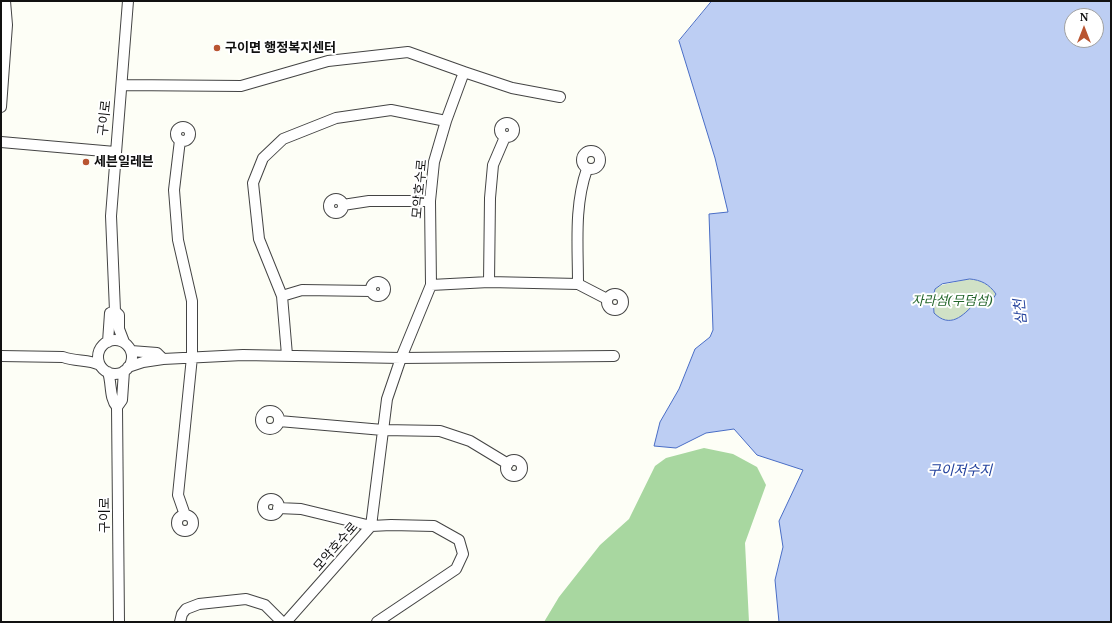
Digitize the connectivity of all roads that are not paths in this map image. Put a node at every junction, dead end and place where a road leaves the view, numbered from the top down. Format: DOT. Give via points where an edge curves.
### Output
graph roads {
  1 [pos="128,1"];
  2 [pos="6,2"];
  3 [pos="464,72"];
  4 [pos="122,85"];
  5 [pos="560,97"];
  6 [pos="1,107"];
  7 [pos="446,121"];
  8 [pos="505,137"];
  9 [pos="180,140"];
  10 [pos="1,142"];
  11 [pos="115,152"];
  12 [pos="588,169"];
  13 [pos="430,201"];
  14 [pos="343,205"];
  15 [pos="489,282"];
  16 [pos="578,284"];
  17 [pos="431,285"];
  18 [pos="371,291"];
  19 [pos="282,296"];
  20 [pos="607,300"];
  21 [pos="115,311"];
  22 [pos="124,342"];
  23 [pos="104,345"];
  24 [pos="131,351"];
  25 [pos="287,355"];
  26 [pos="1,356"];
  27 [pos="614,356"];
  28 [pos="63,357"];
  29 [pos="192,357"];
  30 [pos="401,358"];
  31 [pos="163,359"];
  32 [pos="100,365"];
  33 [pos="126,369"];
  34 [pos="108,372"];
  35 [pos="117,407"];
  36 [pos="279,420"];
  37 [pos="383,430"];
  38 [pos="508,464"];
  39 [pos="278,508"];
  40 [pos="186,515"];
  41 [pos="371,526"];
  42 [pos="119,622"];
  43 [pos="180,622"];
  44 [pos="282,622"];
  45 [pos="286,622"];
  46 [pos="377,622"];
  1 -- 4 [label="street, 구이로"];
  2 -- 6 [label="street" via="7,25"];
  3 -- 4 [label="street" via="408,52 328,61 241,86"];
  3 -- 5 [label="street" via="512,88"];
  3 -- 7 [label="street, 모악호수로"];
  4 -- 11 [label="street, 구이로"];
  7 -- 13 [label="street, 모악호수로" via="434,162"];
  7 -- 19 [label="street" via="391,110 336,118 283,139 263,158 252,183 259,239"];
  8 -- 15 [label="street" via="493,165"];
  9 -- 29 [label="street" via="174,190 178,240 192,301"];
  10 -- 11 [label="street"];
  11 -- 21 [label="street, 구이로" via="111,216"];
  12 -- 16 [label="street" via="581,188 577,214"];
  13 -- 14 [label="street" via="369,201"];
  13 -- 17 [label="street, 모악호수로"];
  15 -- 16 [label="street"];
  15 -- 17 [label="street"];
  16 -- 20 [label="street"];
  17 -- 30 [label="street, 모악호수로"];
  18 -- 19 [label="street" via="302,290"];
  19 -- 25 [label="street"];
  21 -- 22 [label="street" via="119,315 119,330"];
  21 -- 23 [label="street" via="110,313"];
  22 -- 23 [label="street" via="114,340"];
  22 -- 24 [label="street"];
  23 -- 28 [label="street" via="88,355"];
  23 -- 32 [label="street" via="98,354"];
  24 -- 31 [label="street" via="157,354"];
  24 -- 33 [label="street" via="132,357"];
  25 -- 29 [label="street"];
  25 -- 30 [label="street"];
  26 -- 28 [label="street"];
  27 -- 30 [label="street"];
  28 -- 32 [label="street" via="91,361"];
  29 -- 31 [label="street"];
  29 -- 40 [label="street" via="178,495"];
  30 -- 37 [label="street, 모악호수로" via="387,399"];
  31 -- 33 [label="street" via="143,362"];
  32 -- 34 [label="street"];
  33 -- 34 [label="street" via="113,374"];
  33 -- 35 [label="street" via="122,400"];
  34 -- 35 [label="street" via="112,401"];
  35 -- 42 [label="street, 구이로"];
  36 -- 37 [label="street"];
  37 -- 38 [label="street" via="440,431 470,441"];
  37 -- 41 [label="street, 모악호수로"];
  39 -- 41 [label="street" via="301,509"];
  41 -- 45 [label="street, 모악호수로"];
  41 -- 46 [label="street" via="434,526 458,540 463,554 456,569"];
  43 -- 44 [label="street" via="186,609 199,604 246,600 265,606"];
}
